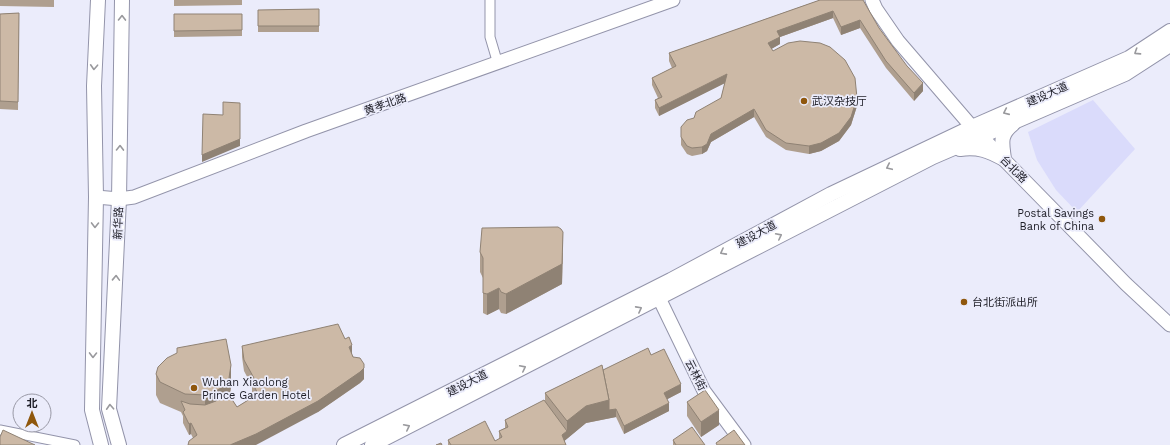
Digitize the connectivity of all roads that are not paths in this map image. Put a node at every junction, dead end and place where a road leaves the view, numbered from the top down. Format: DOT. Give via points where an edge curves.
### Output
graph roads {
  1 [pos="98,0"];
  2 [pos="122,0"];
  3 [pos="490,0"];
  4 [pos="673,0"];
  5 [pos="872,0"];
  6 [pos="1170,31"];
  7 [pos="1170,45"];
  8 [pos="498,64"];
  9 [pos="1018,120"];
  10 [pos="976,132"];
  11 [pos="933,157"];
  12 [pos="1004,159"];
  13 [pos="96,197"];
  14 [pos="119,199"];
  15 [pos="659,298"];
  16 [pos="1170,325"];
  17 [pos="0,430"];
  18 [pos="75,445"];
  19 [pos="101,445"];
  20 [pos="119,445"];
  21 [pos="344,445"];
  22 [pos="372,445"];
  23 [pos="744,445"];
  1 -- 13 [label="main road, 新华路, one-way" via="94,86"];
  14 -- 2 [label="main road, 新华路, one-way"];
  3 -- 8 [label="street" via="490,37"];
  4 -- 8 [label="street, 黄孝北路"];
  5 -- 10 [label="street, 台北路" via="898,41"];
  6 -- 10 [label="main road, 建设大道, one-way" via="1129,58"];
  7 -- 9 [label="main road, 建设大道" via="1125,74"];
  8 -- 14 [label="street, 黄孝北路" via="306,131 134,197"];
  9 -- 10 [label="main road, 建设大道"];
  9 -- 12 [label="main road" via="1004,133"];
  10 -- 11 [label="main road, 建设大道"];
  10 -- 12 [label="street, 台北路"];
  10 -- 21 [label="main road, 建设大道, one-way" via="831,194 671,280"];
  11 -- 12 [label="main road" via="970,147 985,149"];
  15 -- 11 [label="main road, 建设大道, one-way"];
  12 -- 16 [label="street, 台北路" via="1126,284"];
  13 -- 14 [label="street, 黄孝北路"];
  13 -- 19 [label="main road, 新华路, one-way" via="92,410"];
  20 -- 14 [label="main road, 新华路, one-way" via="109,409"];
  22 -- 15 [label="main road, 建设大道, one-way"];
  15 -- 23 [label="street, 云林街" via="704,391"];
  17 -- 18 [label="street"];
}
